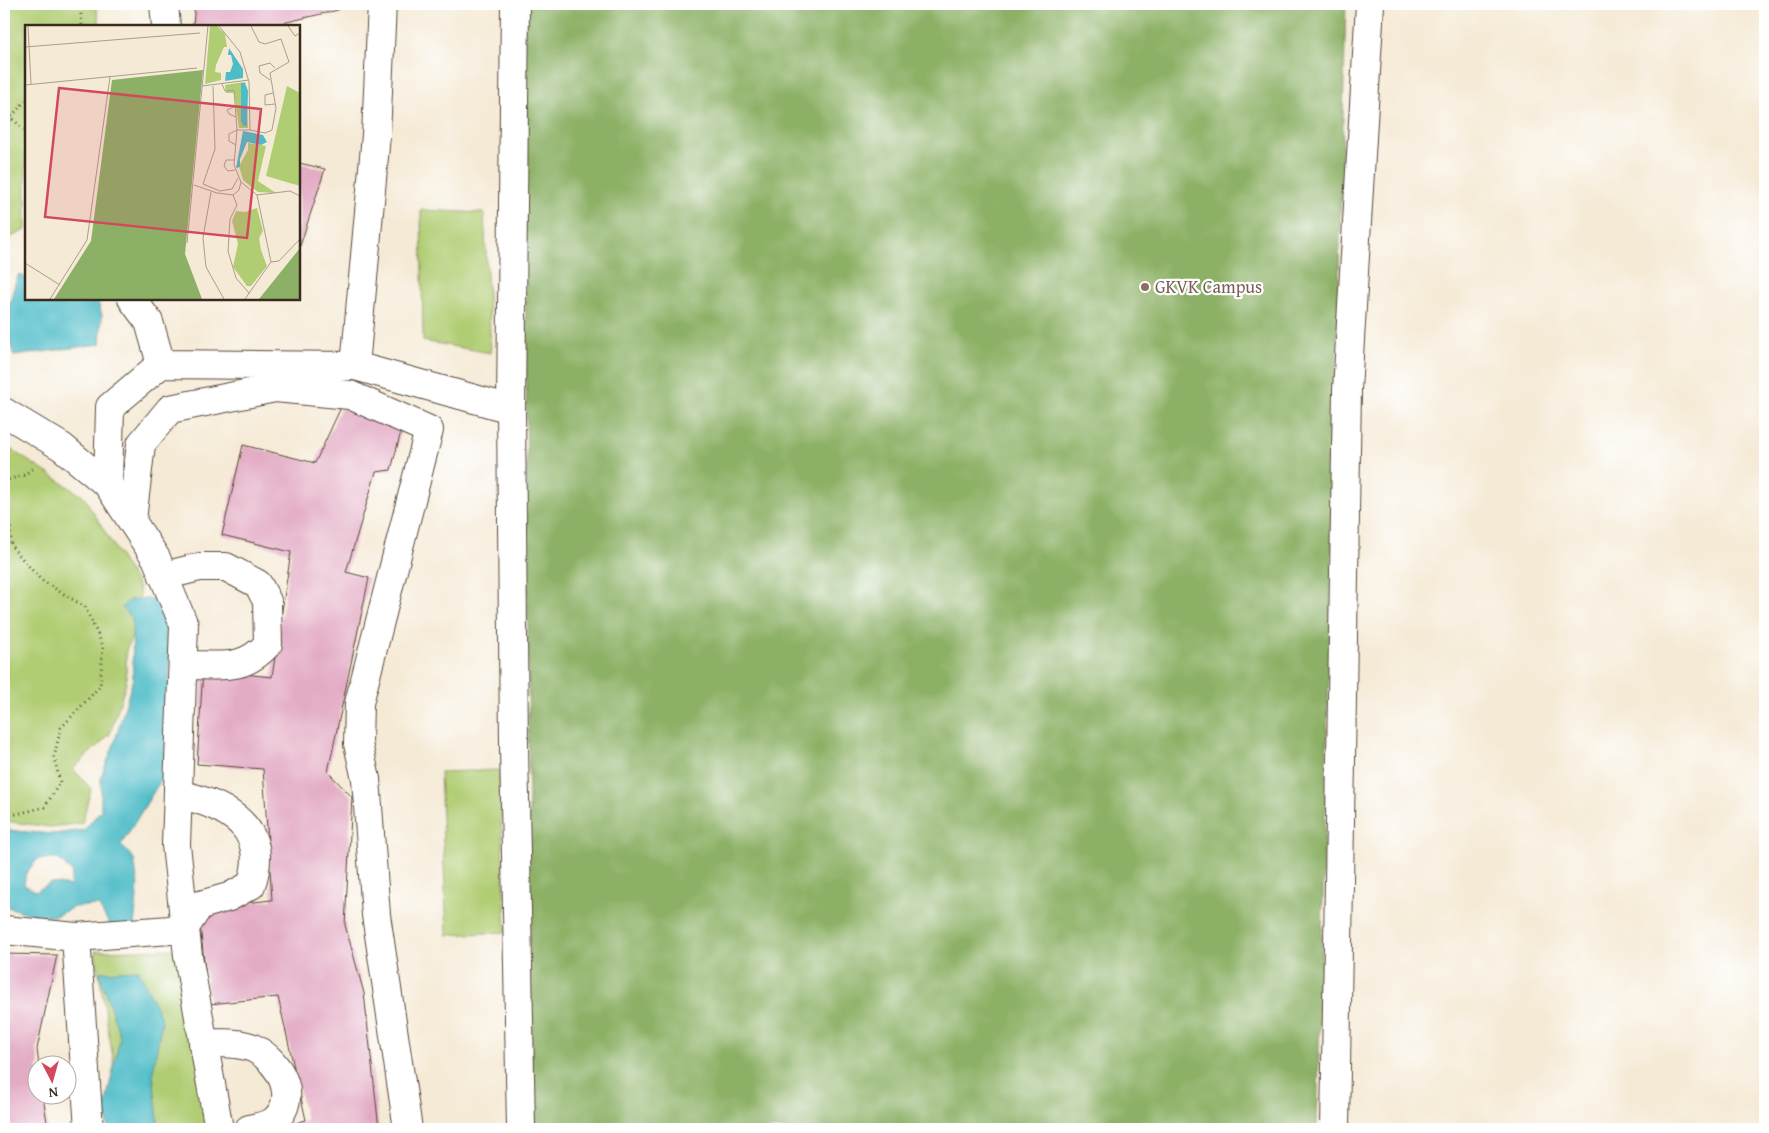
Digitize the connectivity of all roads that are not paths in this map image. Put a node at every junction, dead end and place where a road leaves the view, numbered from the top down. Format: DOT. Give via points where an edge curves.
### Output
graph roads {
  1 [pos="164,4"];
  2 [pos="382,4"];
  3 [pos="515,4"];
  4 [pos="1370,4"];
  5 [pos="166,25"];
  6 [pos="133,300"];
  7 [pos="160,364"];
  8 [pos="355,366"];
  9 [pos="304,378"];
  10 [pos="511,409"];
  11 [pos="4,412"];
  12 [pos="108,484"];
  13 [pos="132,520"];
  14 [pos="164,576"];
  15 [pos="183,665"];
  16 [pos="178,794"];
  17 [pos="184,929"];
  18 [pos="4,930"];
  19 [pos="76,937"];
  20 [pos="203,1043"];
  21 [pos="88,1129"];
  22 [pos="219,1129"];
  23 [pos="249,1129"];
  24 [pos="408,1129"];
  25 [pos="522,1129"];
  26 [pos="1335,1129"];
  1 -- 5 [label="street"];
  2 -- 8 [label="street" via="376,135"];
  3 -- 10 [label="street"];
  4 -- 26 [label="street" via="1347,390"];
  6 -- 7 [label="street" via="149,322"];
  7 -- 9 [label="street"];
  7 -- 12 [label="street" via="110,407"];
  8 -- 9 [label="street"];
  8 -- 10 [label="street"];
  9 -- 13 [label="street" via="275,388 170,409 141,444"];
  9 -- 24 [label="street" via="429,430 360,702 358,744 366,778 376,916"];
  10 -- 25 [label="street"];
  11 -- 12 [label="street" via="62,447"];
  12 -- 13 [label="street"];
  13 -- 14 [label="street"];
  14 -- 15 [label="street" via="184,625"];
  14 -- 15 [label="street" via="200,567 226,568 258,584 267,602 268,644 256,658 238,665"];
  15 -- 16 [label="street"];
  16 -- 17 [label="street" via="176,845"];
  16 -- 17 [label="street" via="224,809 242,823 254,842 256,870 251,885 229,897 200,905"];
  17 -- 19 [label="street"];
  17 -- 20 [label="street"];
  18 -- 19 [label="street"];
  19 -- 21 [label="street"];
  20 -- 22 [label="street"];
  20 -- 23 [label="street" via="231,1043 252,1048 269,1058 283,1076 286,1096 274,1122"];
}
